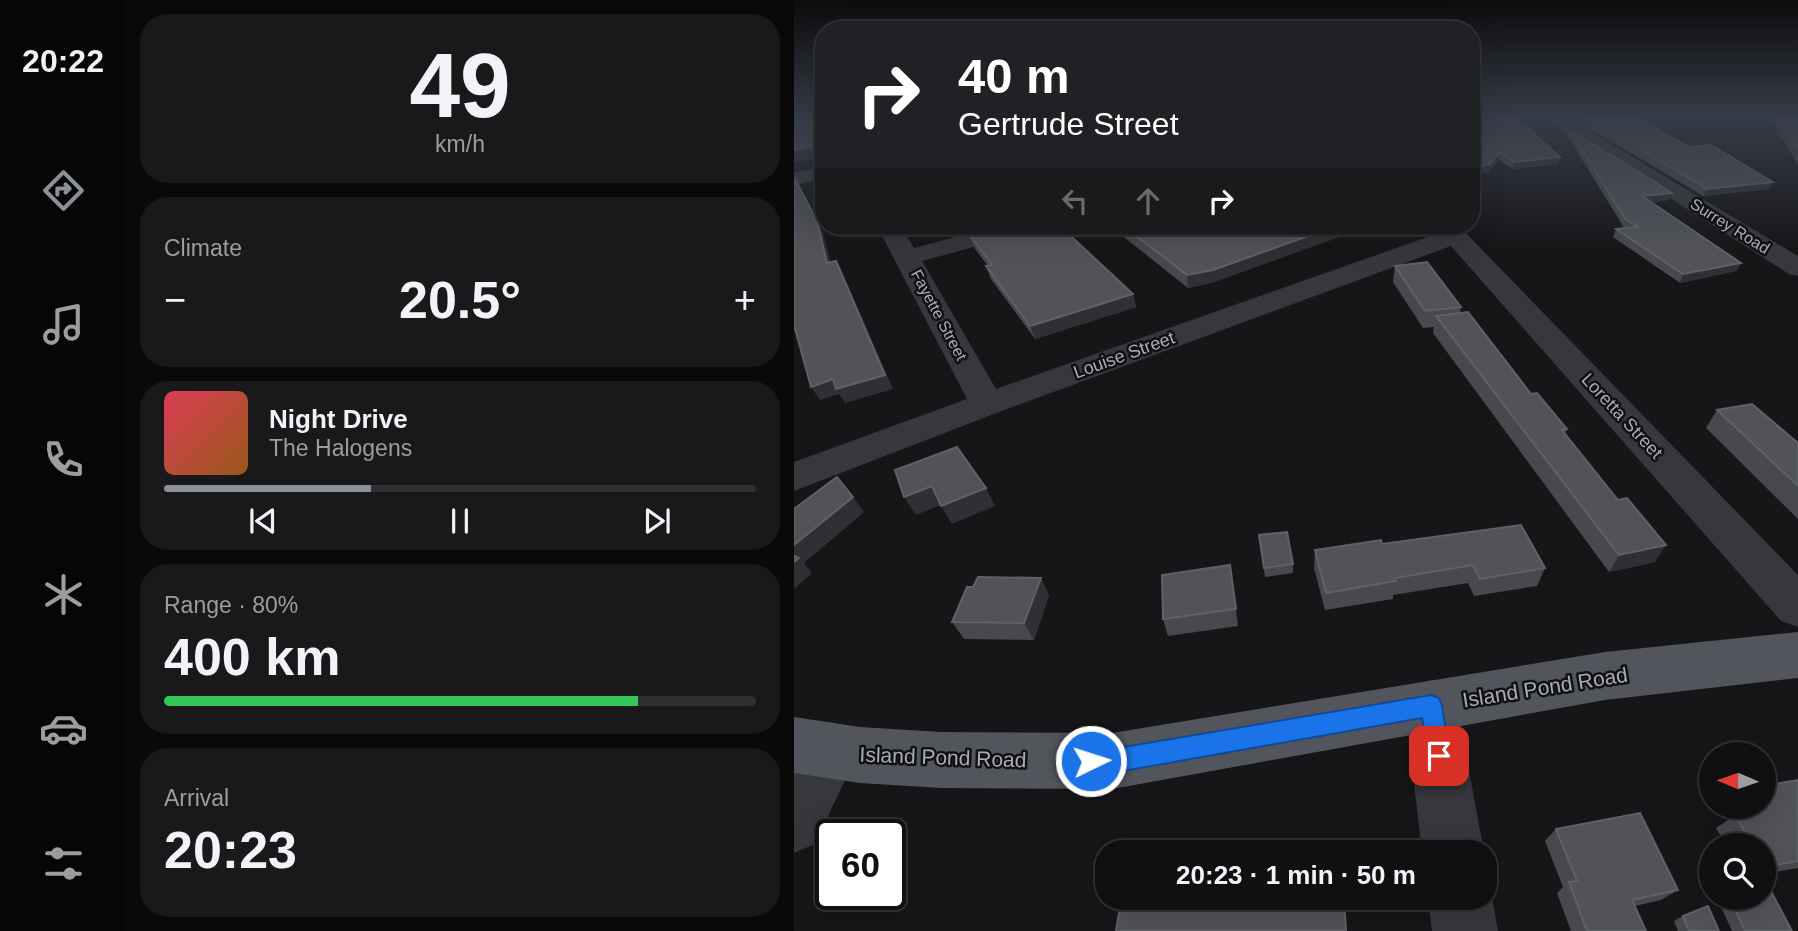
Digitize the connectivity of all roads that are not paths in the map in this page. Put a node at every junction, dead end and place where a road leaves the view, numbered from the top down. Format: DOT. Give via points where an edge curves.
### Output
graph roads {
  1 [pos="1624,161"];
  2 [pos="815,175"];
  3 [pos="794,179"];
  4 [pos="895,235"];
  5 [pos="990,235"];
  6 [pos="1440,235"];
  7 [pos="1455,235"];
  8 [pos="908,257"];
  9 [pos="1797,268"];
  10 [pos="987,404"];
  11 [pos="794,477"];
  12 [pos="1797,607"];
  13 [pos="1797,655"];
  14 [pos="1431,706"];
  15 [pos="812,747"];
  16 [pos="794,823"];
  17 [pos="1451,840"];
  18 [pos="1462,910"];
  19 [pos="1465,931"];
  1 -- 9 [label="street, Surrey Road"];
  2 -- 3 [label="street"];
  4 -- 8 [label="street, Fayette Street"];
  5 -- 8 [label="street"];
  6 -- 10 [label="street, Louise Street"];
  7 -- 12 [label="street, Loretta Street"];
  8 -- 10 [label="street, Fayette Street"];
  10 -- 11 [label="street, Louise Street"];
  13 -- 14 [label="main road, Island Pond Road" via="1605,676"];
  14 -- 15 [label="main road, Island Pond Road" via="1112,761 942,760"];
  14 -- 17 [label="street"];
  15 -- 16 [label="street"];
  18 -- 19 [label="street"];
}
